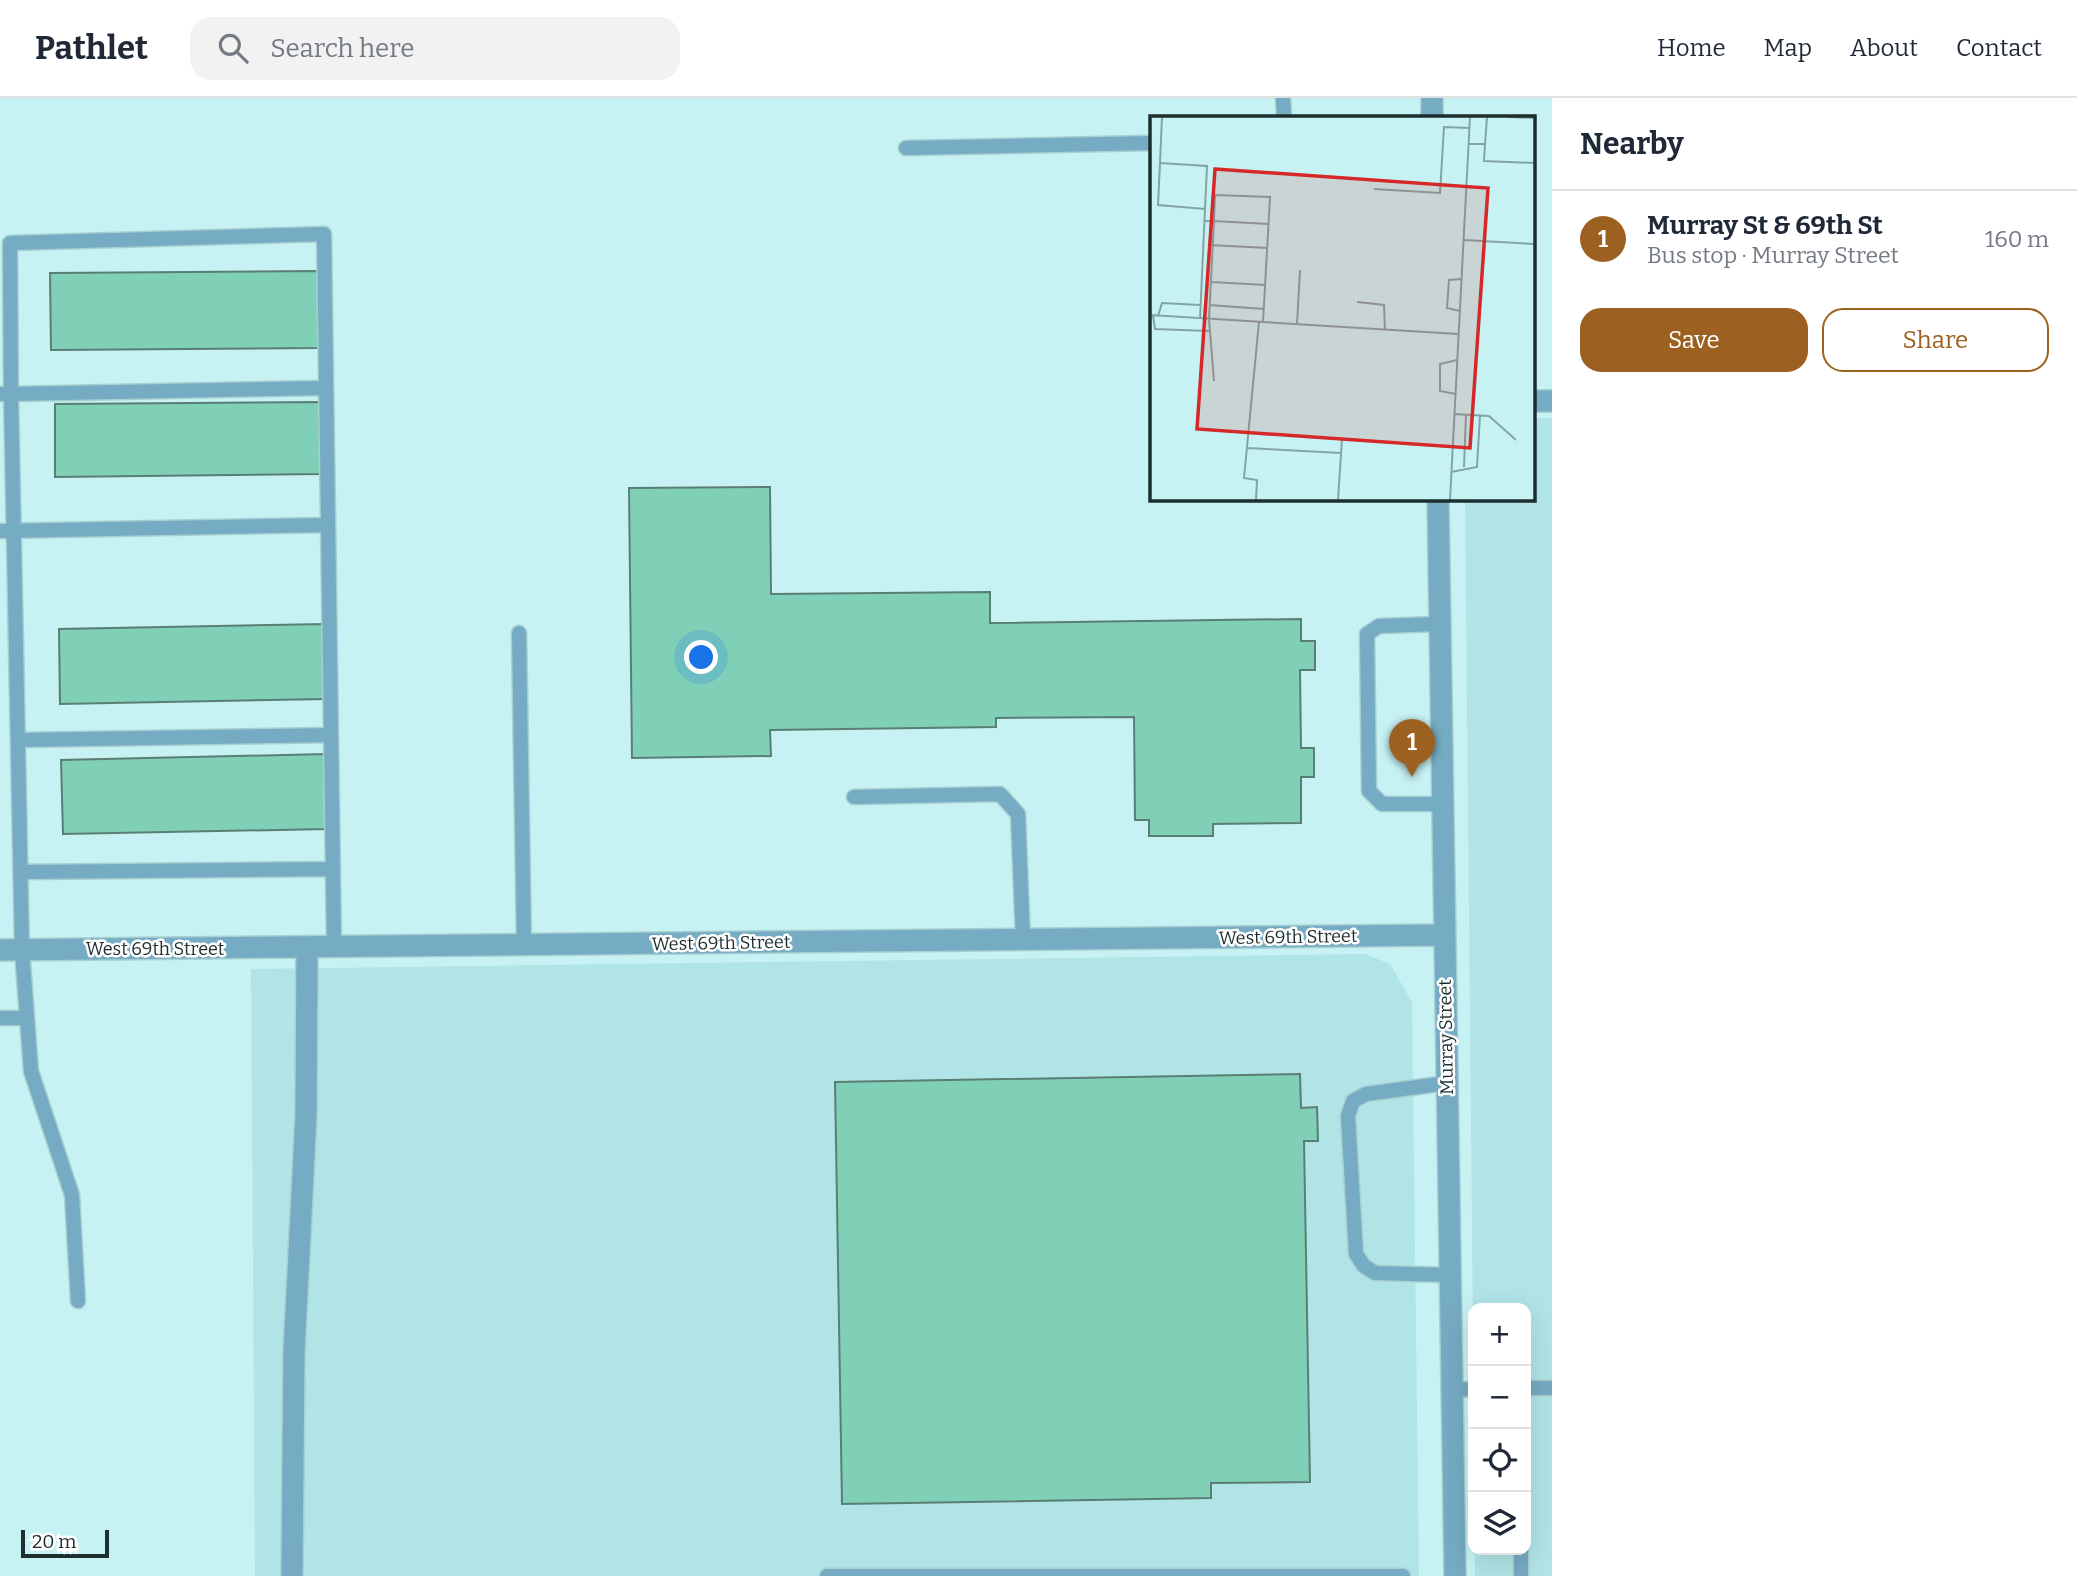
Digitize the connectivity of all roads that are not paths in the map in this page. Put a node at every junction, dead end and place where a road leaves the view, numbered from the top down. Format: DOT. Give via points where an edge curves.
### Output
graph roads {
  1 [pos="1283,98"];
  2 [pos="1432,98"];
  3 [pos="1284,116"];
  4 [pos="1432,116"];
  5 [pos="1150,143"];
  6 [pos="906,148"];
  7 [pos="326,388"];
  8 [pos="5,394"];
  9 [pos="1534,401"];
  10 [pos="1552,401"];
  11 [pos="1438,500"];
  12 [pos="328,525"];
  13 [pos="7,531"];
  14 [pos="1438,624"];
  15 [pos="519,633"];
  16 [pos="331,736"];
  17 [pos="20,740"];
  18 [pos="854,797"];
  19 [pos="1441,804"];
  20 [pos="333,869"];
  21 [pos="21,872"];
  22 [pos="1443,935"];
  23 [pos="1023,940"];
  24 [pos="524,945"];
  25 [pos="334,947"];
  26 [pos="307,948"];
  27 [pos="0,950"];
  28 [pos="22,950"];
  29 [pos="0,1018"];
  30 [pos="27,1018"];
  31 [pos="1447,1083"];
  32 [pos="1450,1275"];
  33 [pos="78,1301"];
  34 [pos="1531,1388"];
  35 [pos="1552,1388"];
  36 [pos="1468,1389"];
  37 [pos="1452,1390"];
  38 [pos="1521,1555"];
  39 [pos="292,1576"];
  40 [pos="827,1576"];
  41 [pos="1403,1576"];
  42 [pos="1455,1576"];
  43 [pos="1521,1576"];
  1 -- 3 [label="lane"];
  2 -- 4 [label="street"];
  5 -- 6 [label="lane"];
  7 -- 8 [label="lane"];
  7 -- 8 [label="lane" via="324,233 10,243"];
  7 -- 12 [label="lane"];
  8 -- 13 [label="lane"];
  9 -- 10 [label="street"];
  11 -- 14 [label="street, Murray Street"];
  12 -- 13 [label="lane"];
  12 -- 16 [label="lane"];
  13 -- 17 [label="lane"];
  14 -- 19 [label="street, Murray Street"];
  14 -- 19 [label="lane" via="1379,626 1367,634 1369,791 1381,804"];
  15 -- 24 [label="lane"];
  16 -- 17 [label="lane"];
  16 -- 20 [label="lane"];
  17 -- 21 [label="lane"];
  18 -- 23 [label="lane" via="1000,794 1011,803 1018,814"];
  19 -- 22 [label="street, Murray Street"];
  20 -- 21 [label="lane"];
  20 -- 25 [label="lane"];
  21 -- 28 [label="lane"];
  22 -- 23 [label="street, West 69th Street"];
  22 -- 31 [label="street, Murray Street"];
  23 -- 24 [label="street, West 69th Street"];
  24 -- 25 [label="street, West 69th Street"];
  25 -- 26 [label="street, West 69th Street"];
  26 -- 28 [label="street, West 69th Street"];
  26 -- 39 [label="street"];
  27 -- 28 [label="street, West 69th Street"];
  28 -- 30 [label="lane"];
  29 -- 30 [label="lane"];
  30 -- 33 [label="lane" via="31,1071 72,1195"];
  31 -- 32 [label="street, Murray Street"];
  31 -- 32 [label="lane" via="1366,1094 1353,1101 1348,1116 1356,1254 1375,1273"];
  32 -- 37 [label="street, Murray Street"];
  34 -- 35 [label="lane"];
  36 -- 37 [label="lane"];
  37 -- 42 [label="street, Murray Street"];
  38 -- 43 [label="lane"];
  40 -- 41 [label="lane"];
}
